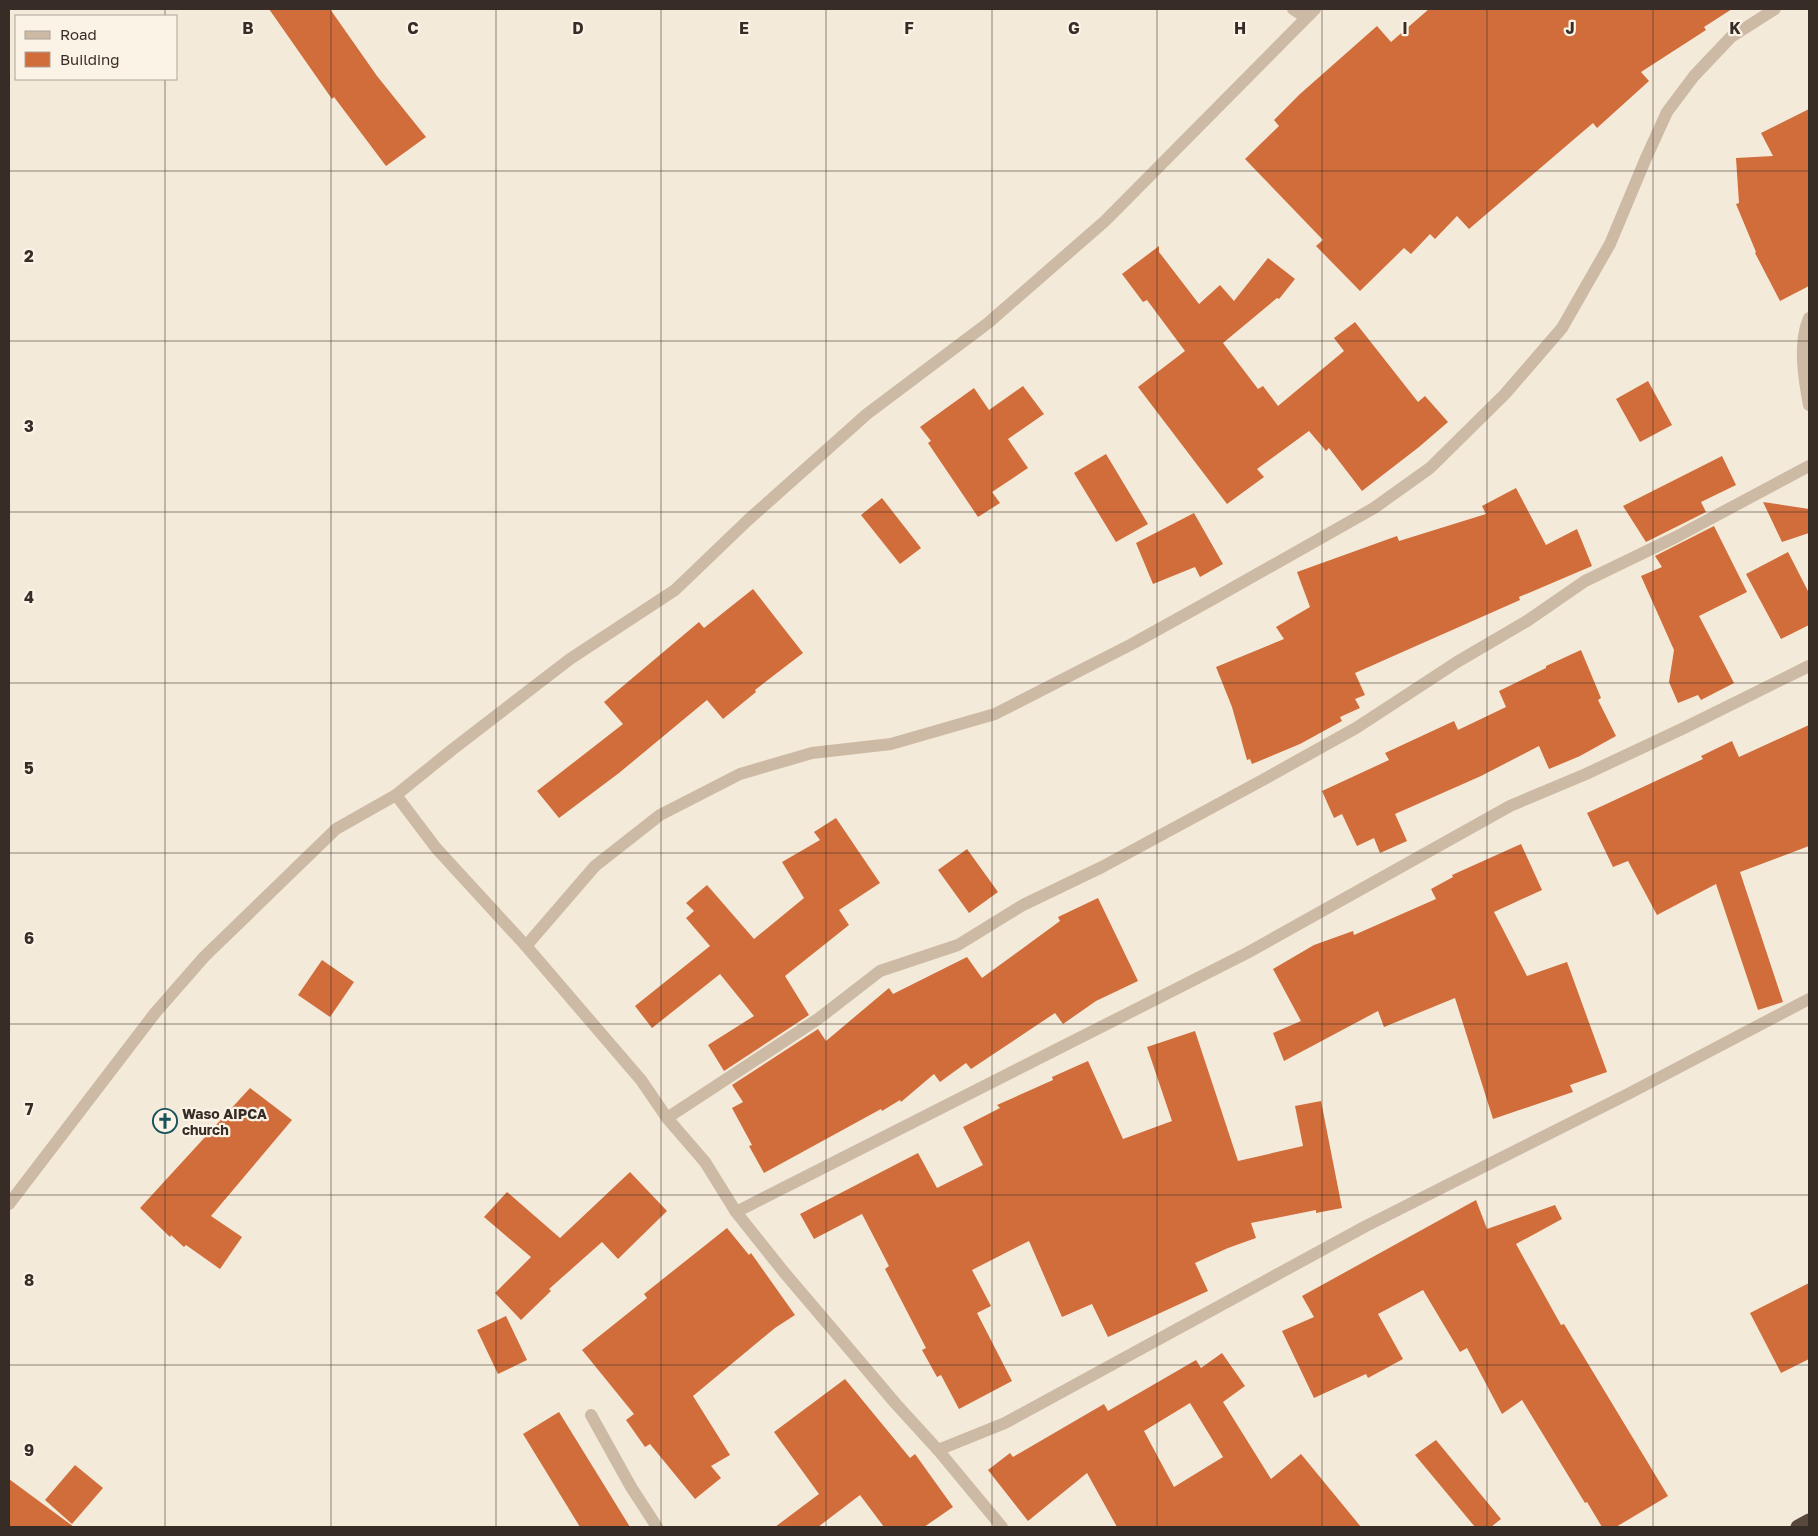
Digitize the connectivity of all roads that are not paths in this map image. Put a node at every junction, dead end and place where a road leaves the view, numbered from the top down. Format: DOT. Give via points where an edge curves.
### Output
graph roads {
  1 [pos="1293,9"];
  2 [pos="1775,9"];
  3 [pos="1310,13"];
  4 [pos="1809,318"];
  5 [pos="1809,405"];
  6 [pos="1809,466"];
  7 [pos="1809,666"];
  8 [pos="396,795"];
  9 [pos="526,946"];
  10 [pos="1809,1000"];
  11 [pos="667,1118"];
  12 [pos="9,1204"];
  13 [pos="736,1212"];
  14 [pos="591,1415"];
  15 [pos="938,1450"];
  16 [pos="1809,1521"];
  17 [pos="657,1527"];
  18 [pos="1002,1527"];
  19 [pos="1798,1527"];
  1 -- 3 [label="street"];
  2 -- 9 [label="street" via="1731,37 1694,76 1667,112 1610,244 1562,328 1505,394 1430,468 1374,508 1132,644 995,714 891,744 812,753 740,774 660,815 596,866"];
  3 -- 8 [label="street" via="1105,220 988,323 867,414 675,590 570,660"];
  4 -- 5 [label="street" via="1803,361"];
  6 -- 11 [label="street" via="1585,581 1356,728 1259,782 1102,867 1024,905 958,945 880,971 818,1019"];
  7 -- 13 [label="street" via="1586,774 1510,806 1246,953"];
  8 -- 9 [label="street" via="436,848"];
  8 -- 12 [label="street" via="336,829 204,957 155,1013"];
  9 -- 11 [label="street" via="641,1080"];
  10 -- 15 [label="street" via="1366,1226 1005,1423"];
  11 -- 13 [label="street" via="705,1162"];
  13 -- 15 [label="street" via="788,1278"];
  14 -- 17 [label="street"];
  15 -- 18 [label="street"];
  16 -- 19 [label="highway"];
}
